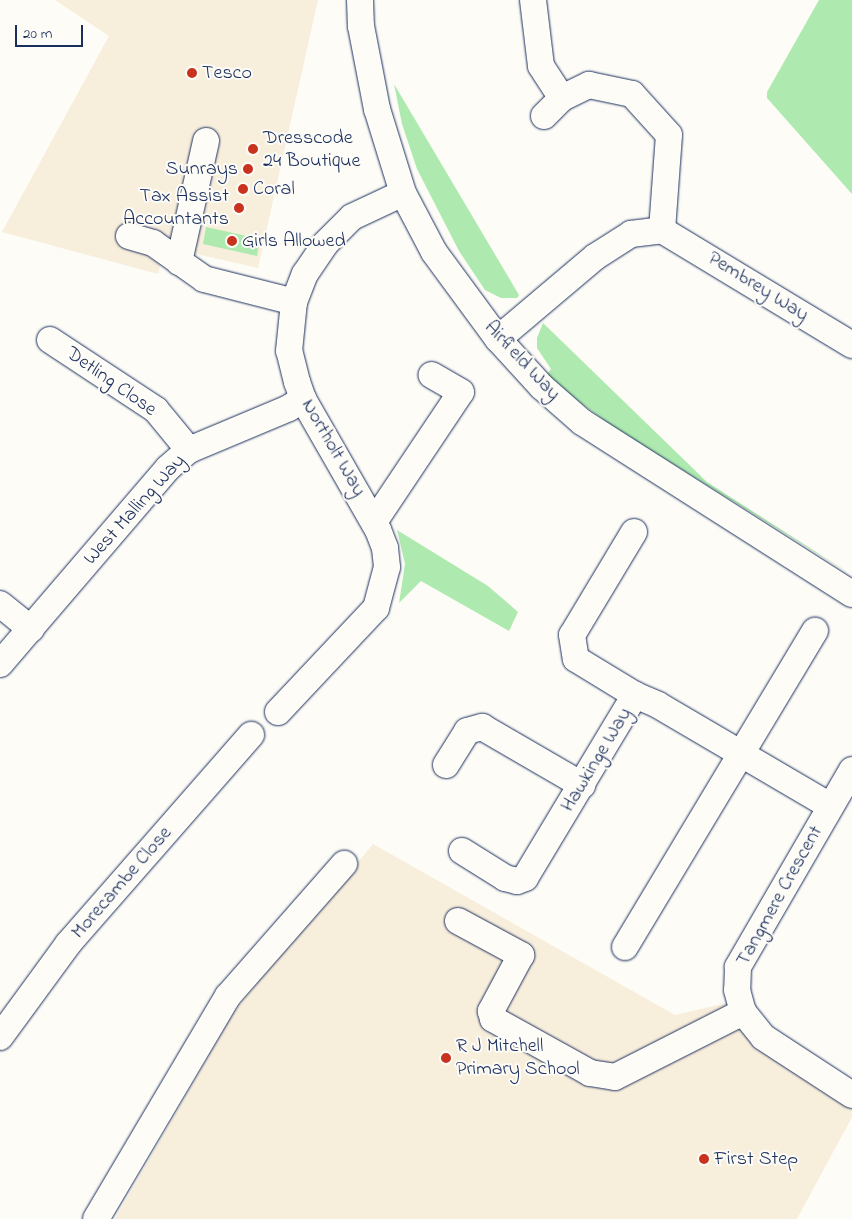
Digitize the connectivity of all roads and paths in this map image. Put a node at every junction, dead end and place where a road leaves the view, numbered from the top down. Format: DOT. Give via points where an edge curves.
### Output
graph roads {
  1 [pos="360,0"];
  2 [pos="533,0"];
  3 [pos="562,98"];
  4 [pos="544,116"];
  5 [pos="206,141"];
  6 [pos="402,193"];
  7 [pos="662,230"];
  8 [pos="130,236"];
  9 [pos="179,262"];
  10 [pos="294,302"];
  11 [pos="498,339"];
  12 [pos="50,340"];
  13 [pos="852,345"];
  14 [pos="432,375"];
  15 [pos="303,399"];
  16 [pos="189,450"];
  17 [pos="374,522"];
  18 [pos="634,532"];
  19 [pos="852,594"];
  20 [pos="0,604"];
  21 [pos="31,629"];
  22 [pos="815,632"];
  23 [pos="0,664"];
  24 [pos="635,695"];
  25 [pos="278,712"];
  26 [pos="251,735"];
  27 [pos="738,755"];
  28 [pos="446,765"];
  29 [pos="852,770"];
  30 [pos="582,785"];
  31 [pos="830,806"];
  32 [pos="462,850"];
  33 [pos="344,864"];
  34 [pos="458,921"];
  35 [pos="625,946"];
  36 [pos="743,1012"];
  37 [pos="0,1037"];
  38 [pos="852,1094"];
  39 [pos="96,1219"];
  1 -- 6 [label="street, Airfield Way" via="361,26 377,110"];
  2 -- 3 [label="street" via="536,47 541,66"];
  3 -- 4 [label="street"];
  3 -- 7 [label="street" via="588,85 632,94 669,135"];
  5 -- 9 [label="street"];
  6 -- 10 [label="street, Northolt Way" via="352,218 325,244 305,274"];
  6 -- 11 [label="street, Airfield Way" via="434,252"];
  7 -- 11 [label="street" via="631,234 601,252"];
  7 -- 13 [label="street, Pembrey Way"];
  8 -- 9 [label="street" via="153,243"];
  9 -- 10 [label="street" via="204,279"];
  10 -- 15 [label="street, Northolt Way" via="290,351"];
  11 -- 19 [label="street, Airfield Way" via="542,387 582,422"];
  12 -- 16 [label="street, Detling Close" via="156,410"];
  14 -- 17 [label="street" via="461,392"];
  15 -- 16 [label="street, West Malling Way"];
  15 -- 17 [label="street, Northolt Way"];
  16 -- 21 [label="street, West Malling Way" via="168,468"];
  17 -- 25 [label="street, Northolt Way" via="385,548 387,567 376,608"];
  18 -- 24 [label="street" via="572,635 576,659"];
  20 -- 21 [label="street"];
  21 -- 23 [label="street, West Malling Way"];
  22 -- 27 [label="street"];
  24 -- 27 [label="street, Hawkinge Way" via="658,705"];
  24 -- 30 [label="street, Hawkinge Way"];
  26 -- 37 [label="street, Morecambe Close" via="68,944"];
  27 -- 31 [label="street, Hawkinge Way"];
  27 -- 35 [label="street" via="697,846"];
  28 -- 30 [label="street" via="466,732 482,727"];
  29 -- 31 [label="street, Tangmere Crescent"];
  30 -- 32 [label="street, Hawkinge Way" via="525,878 505,878"];
  31 -- 36 [label="street, Tangmere Crescent" via="738,967 737,990"];
  33 -- 39 [label="street" via="228,996"];
  34 -- 36 [label="street" via="521,955 494,1004 491,1011 493,1020 590,1073 615,1078"];
  36 -- 38 [label="street, Tangmere Crescent" via="763,1037"];
}
